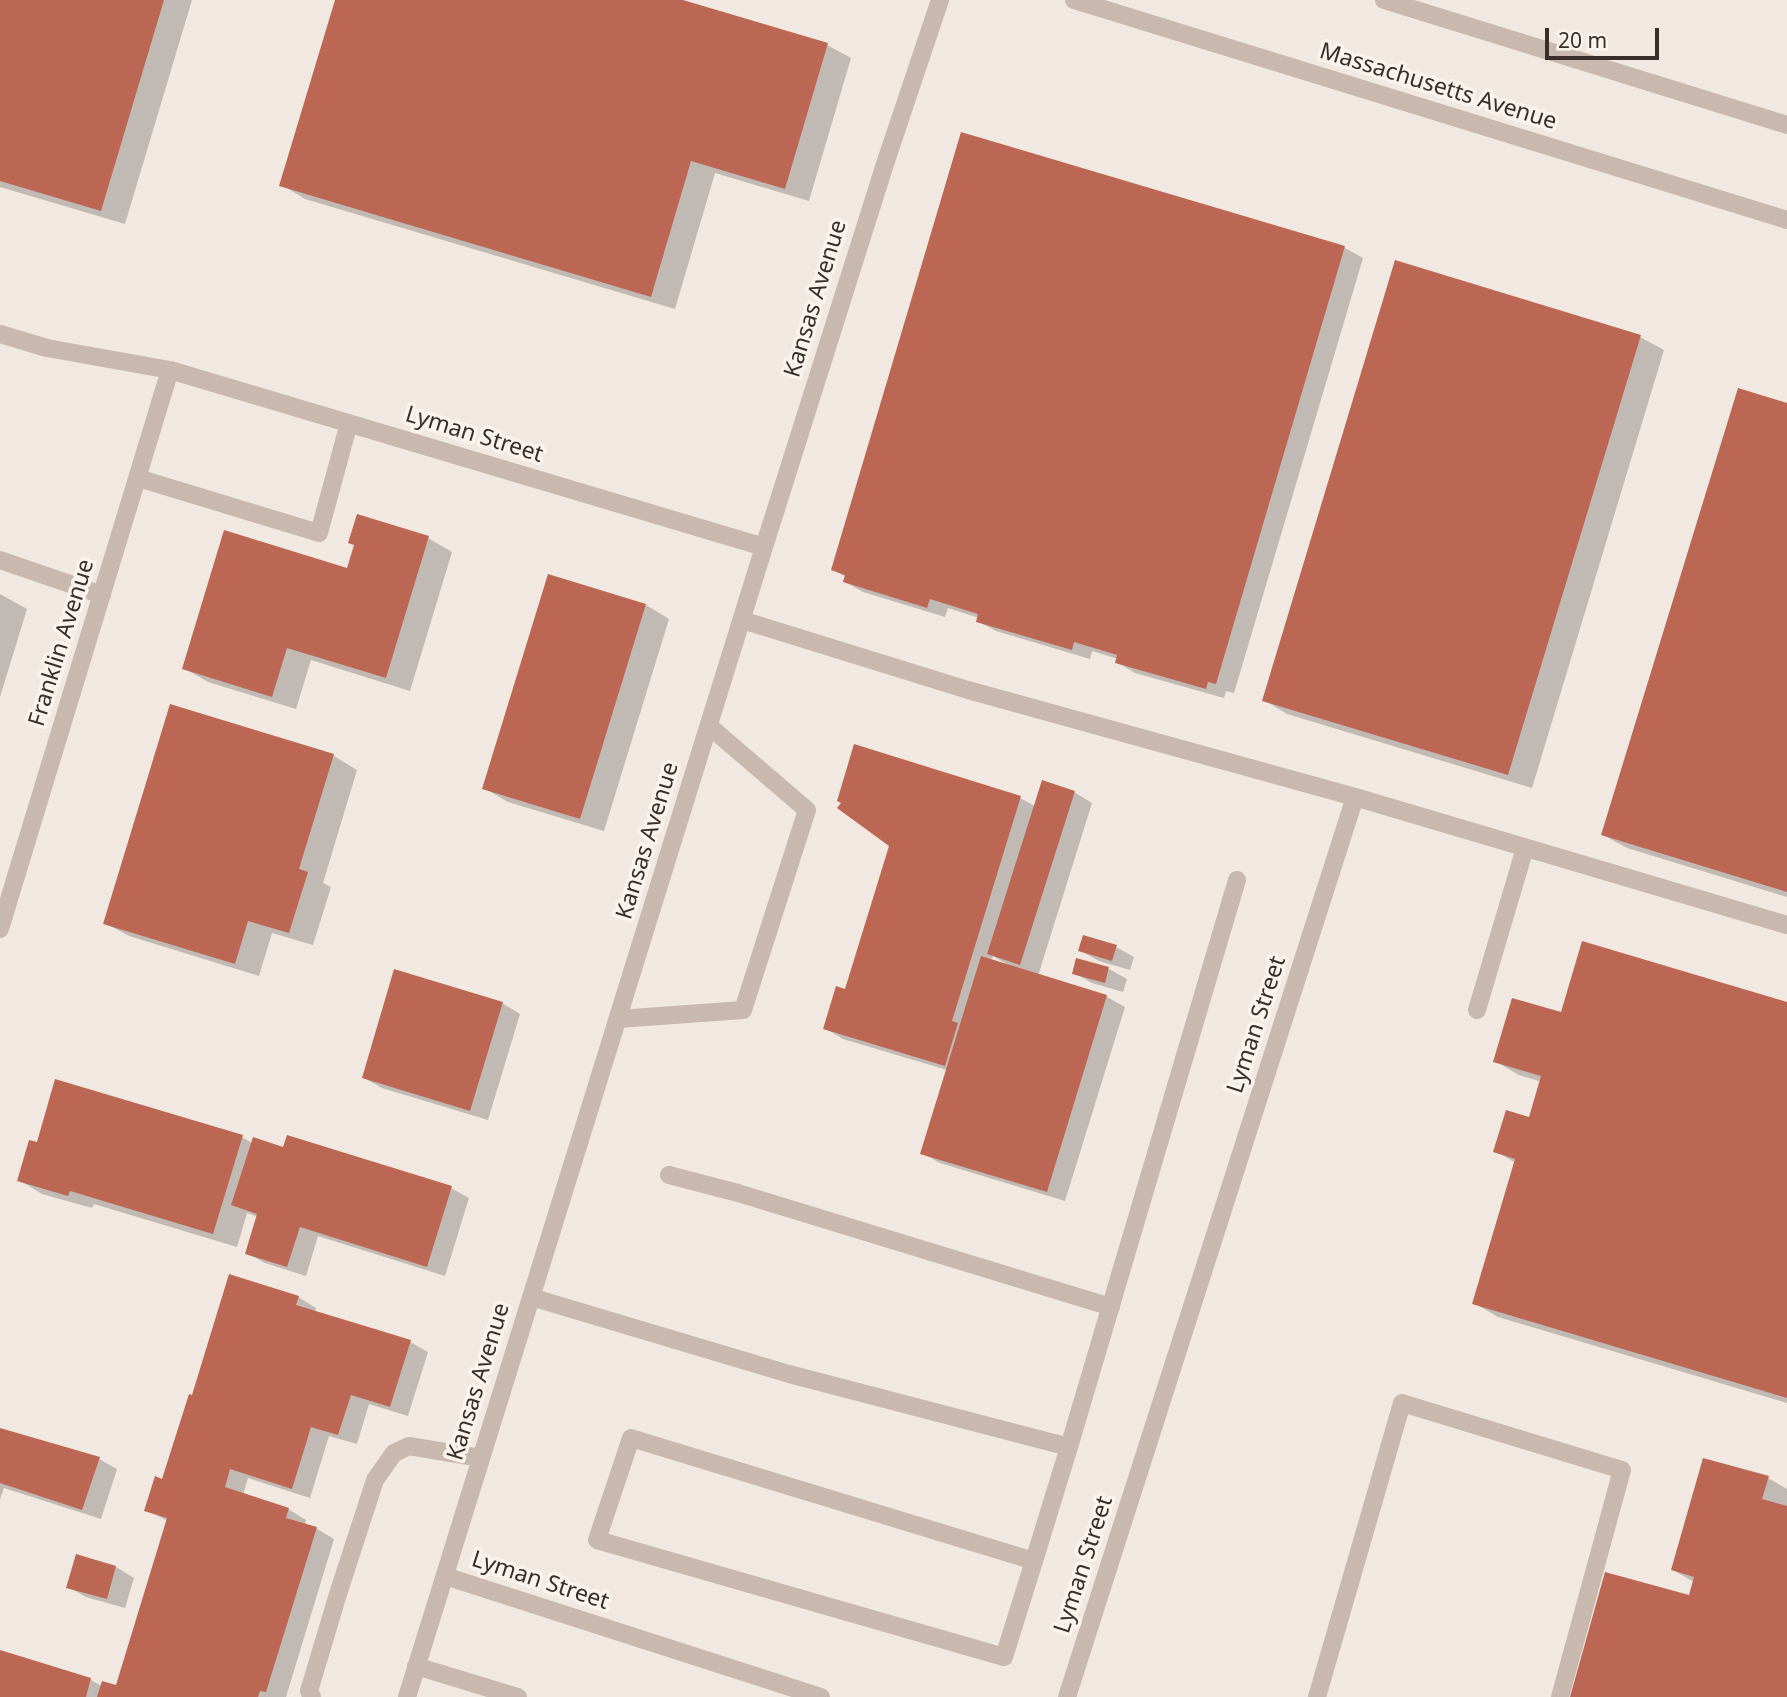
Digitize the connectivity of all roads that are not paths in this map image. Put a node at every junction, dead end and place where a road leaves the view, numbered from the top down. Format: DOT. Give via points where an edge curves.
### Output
graph roads {
  1 [pos="940,0"];
  2 [pos="1074,0"];
  3 [pos="1384,0"];
  4 [pos="1107,5"];
  5 [pos="1787,125"];
  6 [pos="1787,220"];
  7 [pos="0,334"];
  8 [pos="170,370"];
  9 [pos="349,423"];
  10 [pos="138,478"];
  11 [pos="764,547"];
  12 [pos="0,561"];
  13 [pos="102,595"];
  14 [pos="742,620"];
  15 [pos="709,726"];
  16 [pos="1355,797"];
  17 [pos="1525,848"];
  18 [pos="1237,880"];
  19 [pos="1787,925"];
  20 [pos="0,929"];
  21 [pos="1477,1010"];
  22 [pos="618,1019"];
  23 [pos="669,1175"];
  24 [pos="531,1297"];
  25 [pos="1111,1307"];
  26 [pos="1069,1447"];
  27 [pos="481,1458"];
  28 [pos="1034,1561"];
  29 [pos="444,1576"];
  30 [pos="416,1667"];
  31 [pos="312,1697"];
  32 [pos="407,1697"];
  33 [pos="518,1697"];
  34 [pos="821,1697"];
  35 [pos="1068,1697"];
  36 [pos="1317,1697"];
  37 [pos="1560,1697"];
  1 -- 11 [label="street, Kansas Avenue"];
  2 -- 4 [label="street, Massachusetts Avenue"];
  3 -- 5 [label="street"];
  4 -- 6 [label="street, Massachusetts Avenue"];
  7 -- 8 [label="street, Lyman Street" via="47,348"];
  8 -- 9 [label="street, Lyman Street"];
  8 -- 10 [label="street, Franklin Avenue"];
  9 -- 10 [label="street" via="319,533"];
  9 -- 11 [label="street, Lyman Street"];
  10 -- 13 [label="street, Franklin Avenue"];
  11 -- 14 [label="street, Kansas Avenue"];
  12 -- 13 [label="street"];
  13 -- 20 [label="street, Franklin Avenue"];
  14 -- 15 [label="street, Kansas Avenue"];
  14 -- 16 [label="street" via="968,690"];
  15 -- 22 [label="street, Kansas Avenue"];
  15 -- 22 [label="street" via="807,810 743,1010"];
  16 -- 17 [label="street"];
  16 -- 35 [label="street, Lyman Street"];
  17 -- 19 [label="street"];
  17 -- 21 [label="street"];
  18 -- 25 [label="street"];
  22 -- 24 [label="street, Kansas Avenue"];
  23 -- 25 [label="street"];
  24 -- 26 [label="street" via="789,1374"];
  24 -- 27 [label="street, Kansas Avenue"];
  25 -- 26 [label="street"];
  26 -- 28 [label="street"];
  27 -- 29 [label="street, Kansas Avenue"];
  27 -- 31 [label="street" via="409,1446 394,1453 375,1480 309,1691"];
  28 -- 28 [label="street" via="1004,1657 597,1540 631,1438"];
  29 -- 30 [label="street, Kansas Avenue"];
  29 -- 34 [label="street, Lyman Street"];
  30 -- 32 [label="street, Kansas Avenue"];
  30 -- 33 [label="street"];
  36 -- 37 [label="street" via="1402,1403 1622,1470"];
}
